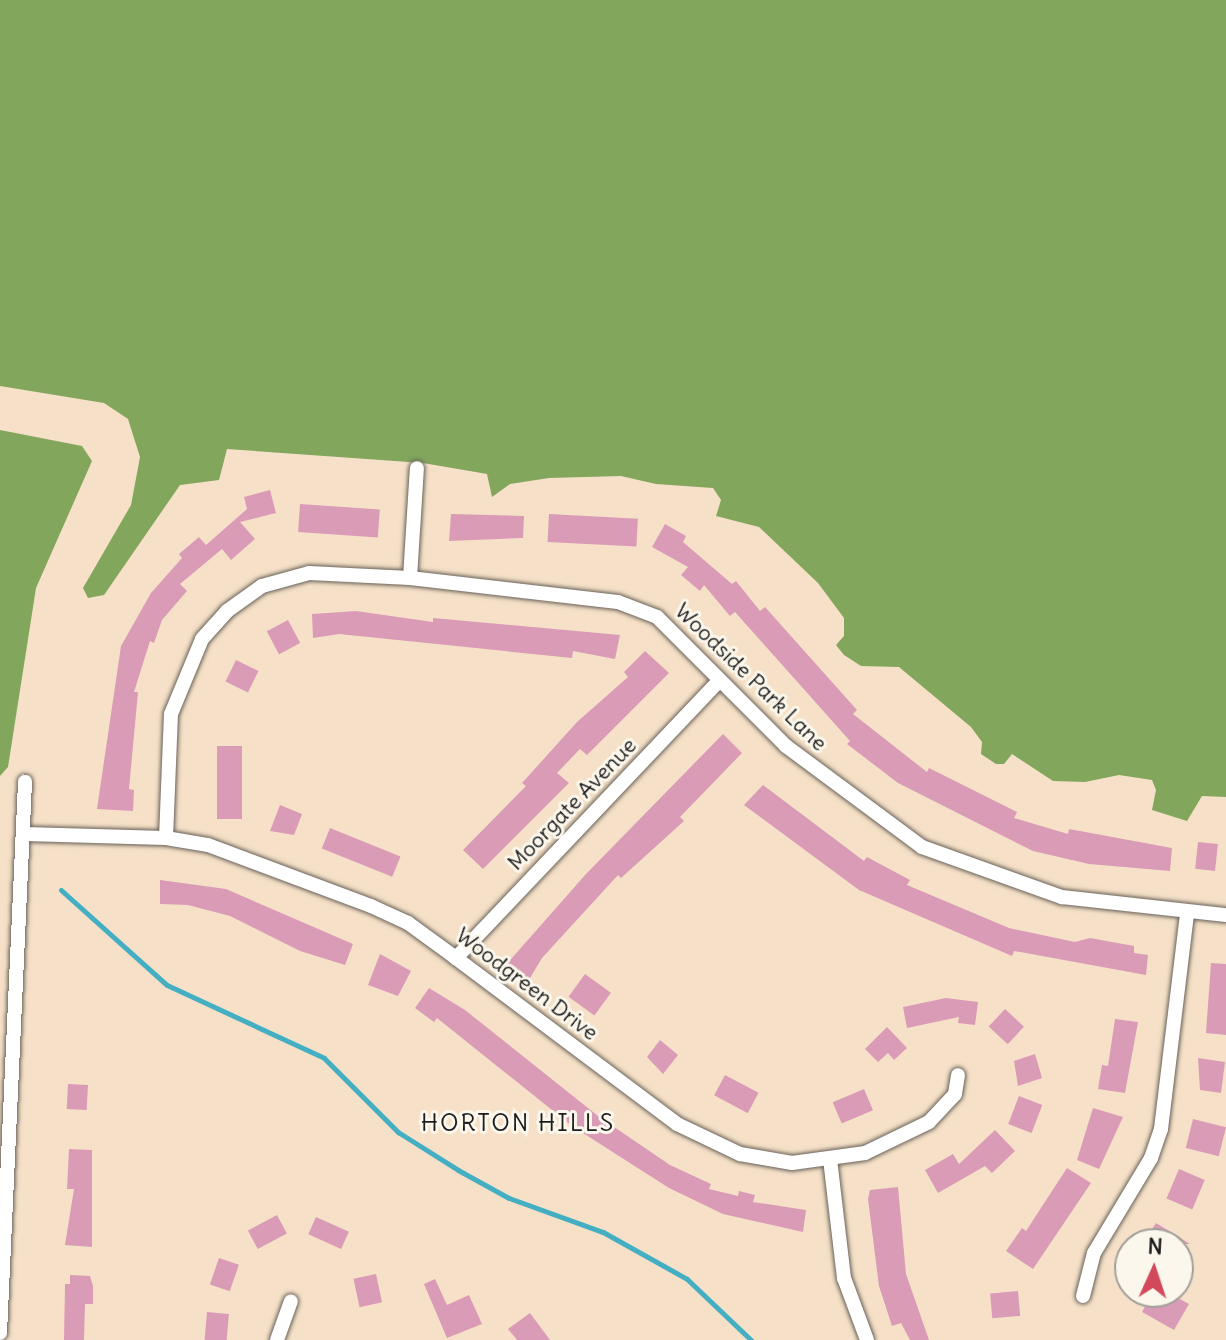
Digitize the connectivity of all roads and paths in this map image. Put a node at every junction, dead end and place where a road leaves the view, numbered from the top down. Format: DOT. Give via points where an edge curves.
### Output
graph roads {
  1 [pos="417,468"];
  2 [pos="410,578"];
  3 [pos="720,680"];
  4 [pos="25,782"];
  5 [pos="25,834"];
  6 [pos="166,838"];
  7 [pos="1187,913"];
  8 [pos="1226,915"];
  9 [pos="456,958"];
  10 [pos="958,1075"];
  11 [pos="830,1159"];
  12 [pos="4,1183"];
  13 [pos="1083,1296"];
  14 [pos="291,1301"];
  15 [pos="0,1333"];
  16 [pos="277,1340"];
  17 [pos="867,1340"];
  1 -- 2 [label="street"];
  2 -- 3 [label="street, Woodside Park Lane" via="618,602 657,617"];
  2 -- 6 [label="street, Woodside Park Lane" via="309,573 262,586 227,611 202,639 171,714"];
  3 -- 7 [label="street, Woodside Park Lane" via="786,746 922,847 1062,897"];
  3 -- 9 [label="street, Moorgate Avenue"];
  4 -- 5 [label="street"];
  5 -- 6 [label="street, Woodgreen Drive"];
  5 -- 12 [label="street"];
  6 -- 9 [label="street, Woodgreen Drive" via="208,845 371,906 408,923"];
  7 -- 8 [label="street, Woodside Park Lane"];
  7 -- 13 [label="street" via="1161,1129 1151,1158 1094,1253"];
  9 -- 11 [label="street, Woodgreen Drive" via="696,1137 740,1154 792,1163"];
  10 -- 11 [label="street, Woodgreen Drive" via="955,1094 945,1107 912,1134 865,1153"];
  11 -- 17 [label="street" via="844,1278"];
  12 -- 15 [label="street"];
  14 -- 16 [label="street"];
}
